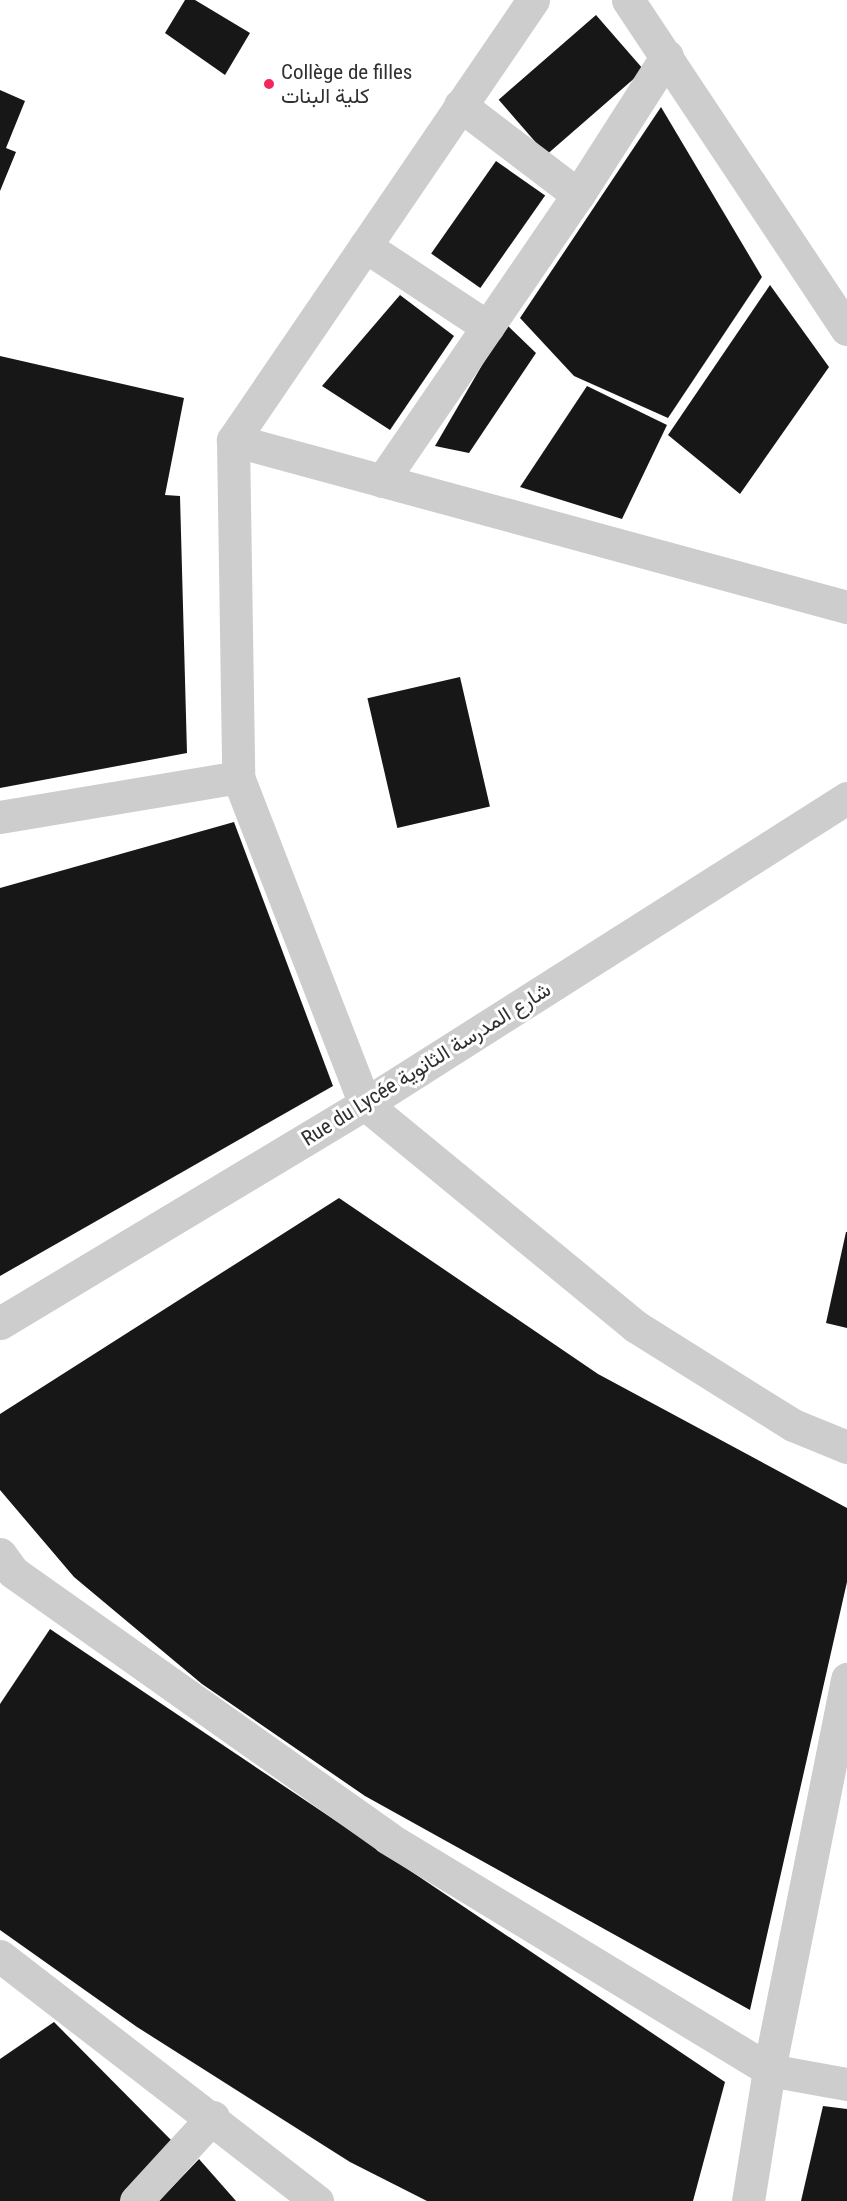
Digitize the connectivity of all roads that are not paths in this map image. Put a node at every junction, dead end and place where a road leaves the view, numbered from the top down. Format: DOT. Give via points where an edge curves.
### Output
graph roads {
  1 [pos="533,0"];
  2 [pos="628,0"];
  3 [pos="667,56"];
  4 [pos="460,105"];
  5 [pos="578,195"];
  6 [pos="365,246"];
  7 [pos="488,327"];
  8 [pos="847,329"];
  9 [pos="233,440"];
  10 [pos="382,481"];
  11 [pos="847,607"];
  12 [pos="238,777"];
  13 [pos="847,798"];
  14 [pos="0,817"];
  15 [pos="365,1104"];
  16 [pos="0,1323"];
  17 [pos="847,1447"];
  18 [pos="0,1554"];
  19 [pos="847,1679"];
  20 [pos="0,1956"];
  21 [pos="769,2070"];
  22 [pos="847,2084"];
  23 [pos="213,2117"];
  24 [pos="136,2201"];
  25 [pos="317,2201"];
  26 [pos="748,2201"];
  1 -- 4 [label="street"];
  2 -- 3 [label="street"];
  3 -- 5 [label="street"];
  3 -- 8 [label="street"];
  4 -- 5 [label="street"];
  4 -- 6 [label="street"];
  5 -- 7 [label="street"];
  6 -- 7 [label="street"];
  6 -- 9 [label="street"];
  7 -- 10 [label="street"];
  9 -- 10 [label="street"];
  9 -- 12 [label="street"];
  10 -- 11 [label="street"];
  12 -- 14 [label="street"];
  12 -- 15 [label="street"];
  13 -- 15 [label="street, Rue du Lycée شارع المدرسة الثانوية"];
  15 -- 16 [label="street, Rue du Lycée شارع المدرسة الثانوية"];
  15 -- 17 [label="street" via="635,1326 794,1425"];
  18 -- 21 [label="street" via="13,1572 388,1838"];
  19 -- 21 [label="street"];
  20 -- 23 [label="street"];
  21 -- 22 [label="street"];
  21 -- 26 [label="street"];
  23 -- 24 [label="street"];
  23 -- 25 [label="street"];
}
